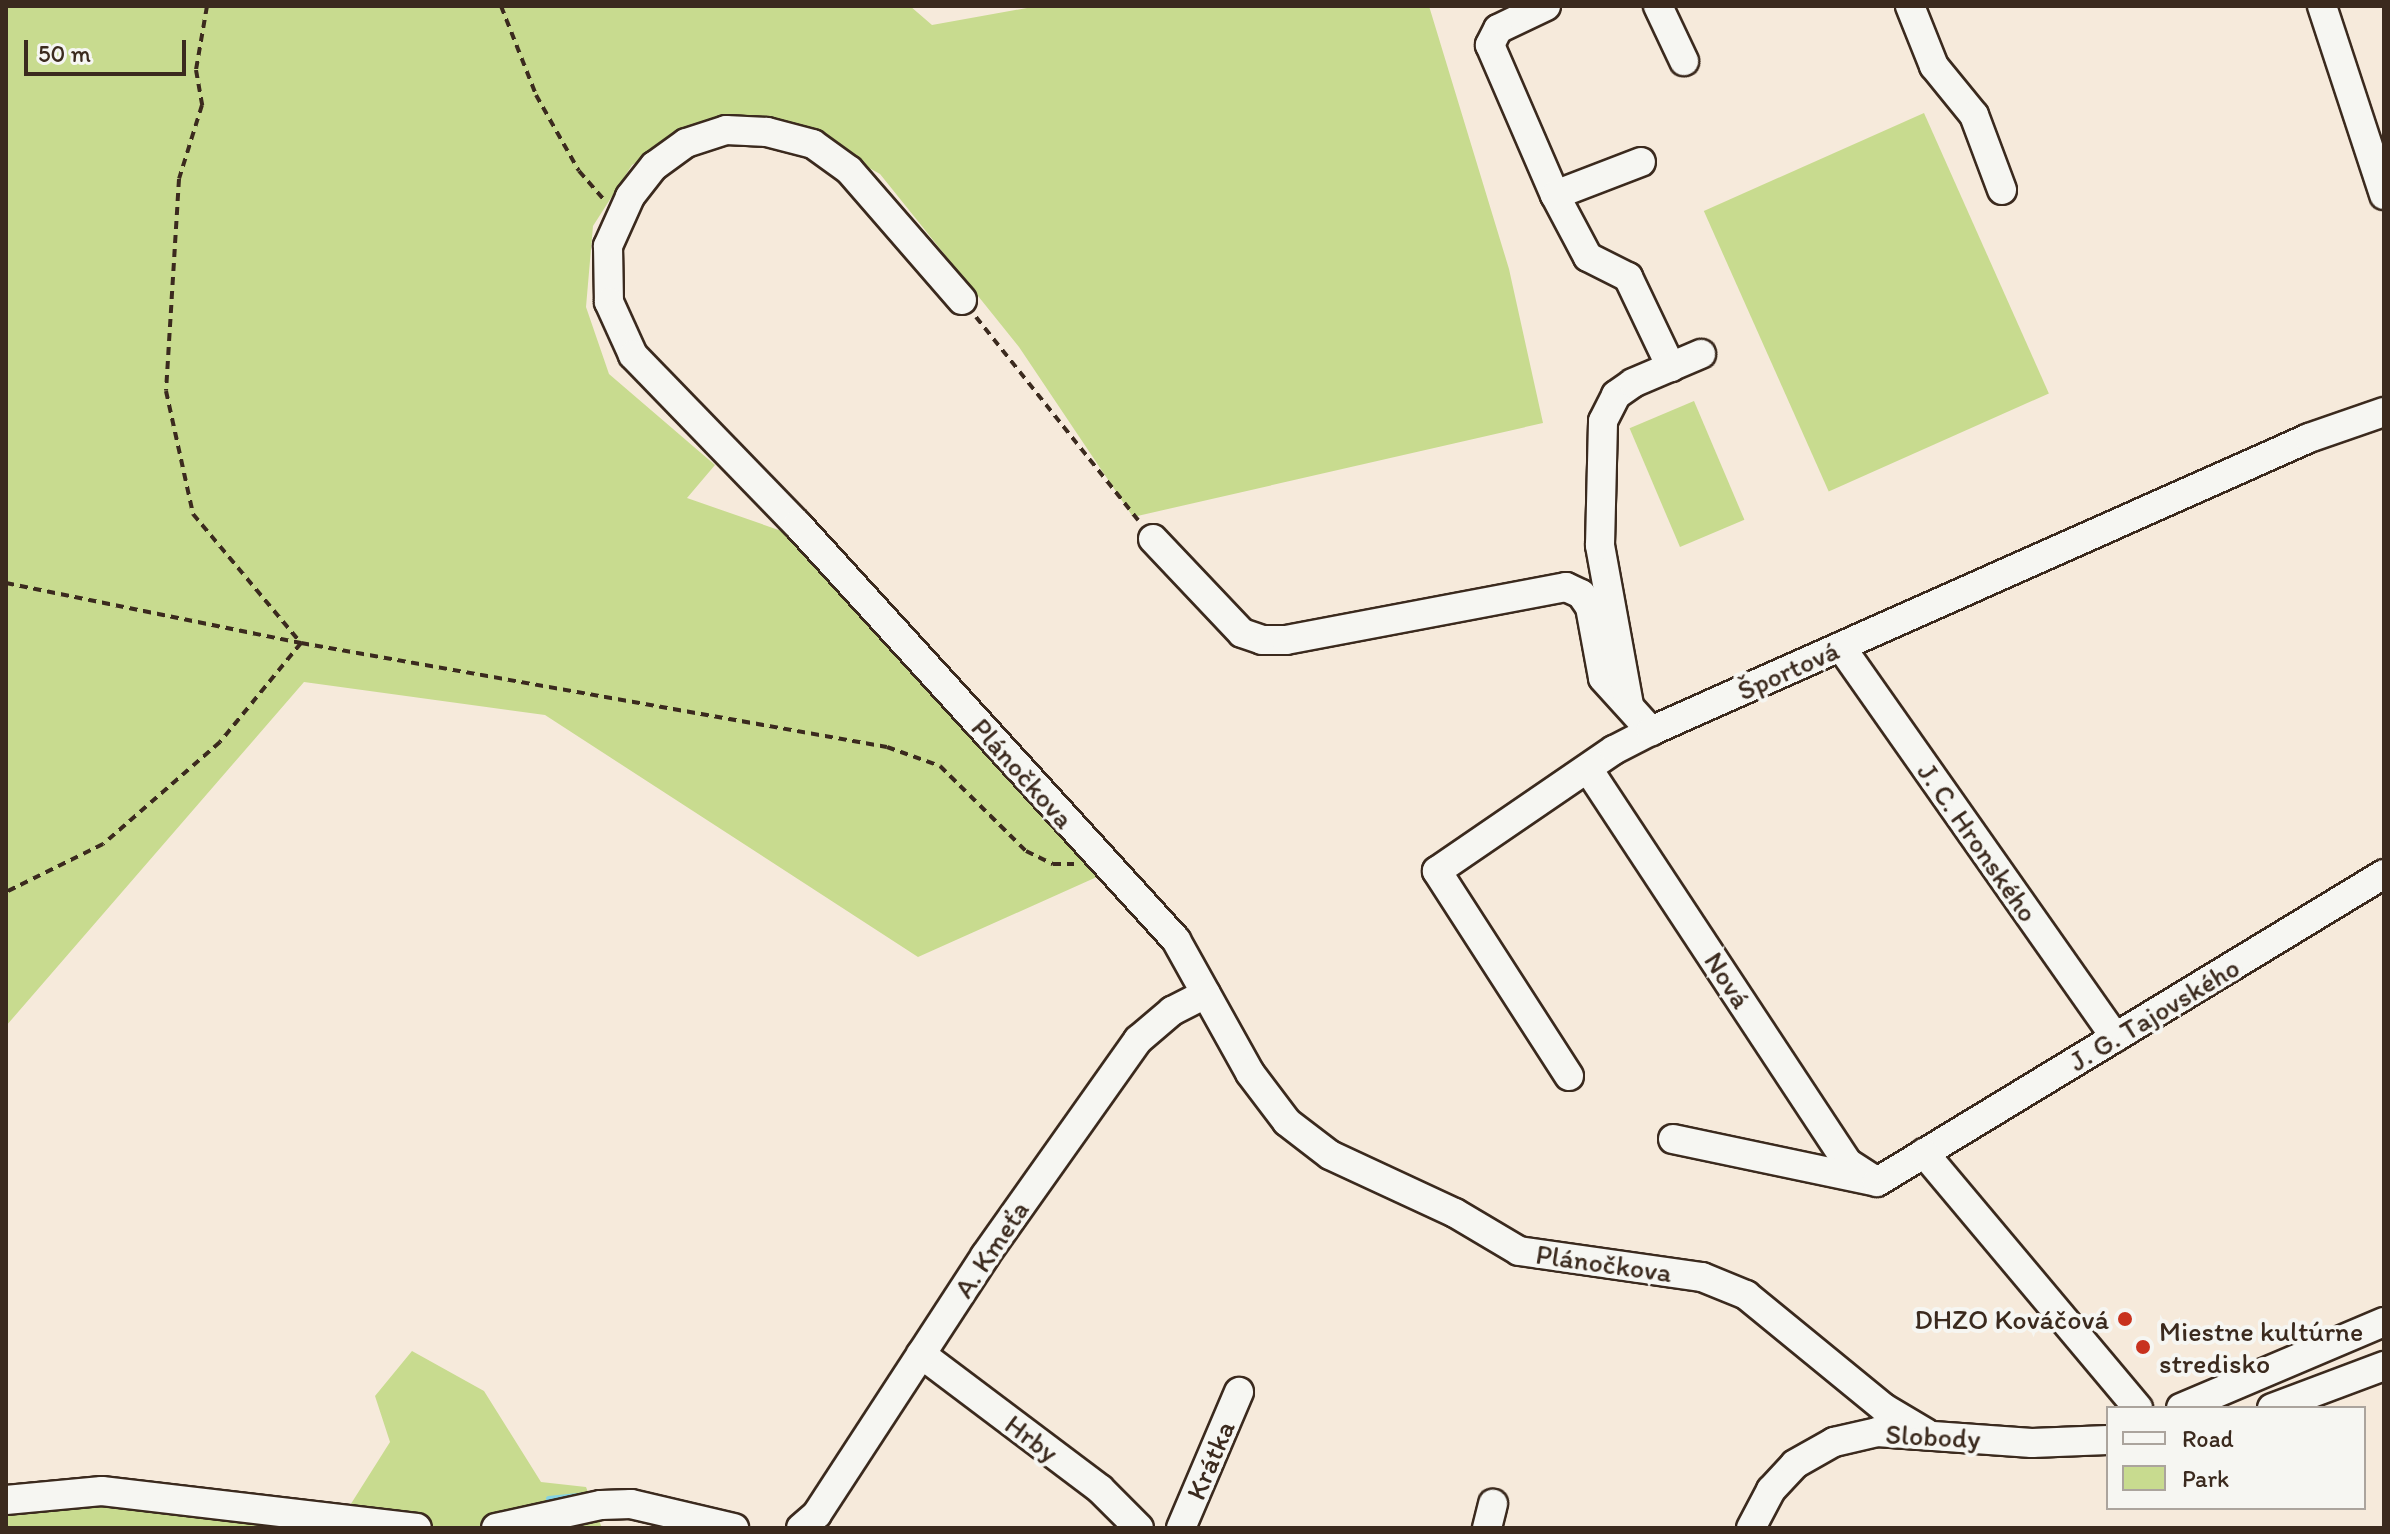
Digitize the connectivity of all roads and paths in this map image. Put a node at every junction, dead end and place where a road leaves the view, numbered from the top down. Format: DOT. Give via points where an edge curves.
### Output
graph roads {
  1 [pos="207,6"];
  2 [pos="501,6"];
  3 [pos="1546,6"];
  4 [pos="1658,6"];
  5 [pos="1910,6"];
  6 [pos="2322,6"];
  7 [pos="1684,61"];
  8 [pos="1641,162"];
  9 [pos="2002,190"];
  10 [pos="1555,195"];
  11 [pos="2384,195"];
  12 [pos="618,216"];
  13 [pos="962,300"];
  14 [pos="1701,354"];
  15 [pos="1671,367"];
  16 [pos="2384,412"];
  17 [pos="1153,539"];
  18 [pos="6,583"];
  19 [pos="301,643"];
  20 [pos="1841,647"];
  21 [pos="1630,710"];
  22 [pos="1651,731"];
  23 [pos="1588,769"];
  24 [pos="1105,864"];
  25 [pos="2384,874"];
  26 [pos="6,892"];
  27 [pos="1206,994"];
  28 [pos="2115,1037"];
  29 [pos="1569,1076"];
  30 [pos="1673,1139"];
  31 [pos="1924,1153"];
  32 [pos="1877,1182"];
  33 [pos="2384,1322"];
  34 [pos="921,1354"];
  35 [pos="2384,1366"];
  36 [pos="1239,1392"];
  37 [pos="2136,1406"];
  38 [pos="2186,1406"];
  39 [pos="2277,1406"];
  40 [pos="1926,1433"];
  41 [pos="2106,1440"];
  42 [pos="6,1500"];
  43 [pos="729,1526"];
  44 [pos="417,1528"];
  45 [pos="496,1528"];
  46 [pos="801,1528"];
  47 [pos="1139,1528"];
  48 [pos="1181,1528"];
  49 [pos="1751,1528"];
  1 -- 19 [label="path" via="196,70 202,105 179,179 166,391 193,514"];
  2 -- 12 [label="path" via="536,95 579,171"];
  3 -- 10 [label="street" via="1498,29 1490,45"];
  4 -- 7 [label="street"];
  5 -- 9 [label="street" via="1934,66 1974,115"];
  6 -- 11 [label="street"];
  8 -- 10 [label="street"];
  10 -- 15 [label="street" via="1588,257 1628,277"];
  12 -- 13 [label="street, Plánočkova" via="654,166 686,143 726,130 767,132 813,144 849,170"];
  12 -- 24 [label="street, Plánočkova" via="608,246 609,302 633,355 797,524"];
  13 -- 17 [label="path"];
  14 -- 15 [label="street"];
  15 -- 21 [label="street" via="1616,395 1603,421 1600,545"];
  16 -- 20 [label="street, Športová" via="2309,438"];
  17 -- 21 [label="street" via="1242,633 1262,640 1286,640 1566,587 1581,594 1590,607 1603,678"];
  18 -- 19 [label="path"];
  19 -- 24 [label="path" via="887,747 940,766 1026,851 1053,864"];
  19 -- 26 [label="path" via="220,742 103,844"];
  20 -- 22 [label="street, Športová"];
  20 -- 28 [label="street, J. C. Hronského"];
  21 -- 22 [label="street"];
  22 -- 23 [label="street, Športová"];
  23 -- 29 [label="street, Športová" via="1437,871"];
  23 -- 32 [label="street, Nová" via="1848,1163"];
  24 -- 27 [label="street, Plánočkova" via="1176,940"];
  25 -- 28 [label="street, J. G. Tajovského"];
  27 -- 34 [label="street, A. Kmeťa" via="1172,1011 1138,1040"];
  27 -- 40 [label="street, Plánočkova" via="1250,1073 1287,1122 1330,1155 1455,1213 1519,1251 1702,1277 1746,1295 1884,1408"];
  28 -- 31 [label="street, J. G. Tajovského"];
  30 -- 32 [label="street"];
  31 -- 32 [label="street, J. G. Tajovského"];
  31 -- 37 [label="street"];
  33 -- 38 [label="street"];
  34 -- 46 [label="street, A. Kmeťa" via="817,1514"];
  34 -- 47 [label="street, Hrby" via="1100,1489"];
  35 -- 39 [label="street"];
  36 -- 48 [label="street, Krátka"];
  40 -- 41 [label="street, Slobody" via="2032,1443"];
  40 -- 49 [label="street, Slobody" via="1877,1432 1834,1442 1795,1464 1771,1490"];
  42 -- 44 [label="street" via="102,1491"];
  43 -- 45 [label="street" via="631,1504 601,1505"];
}
